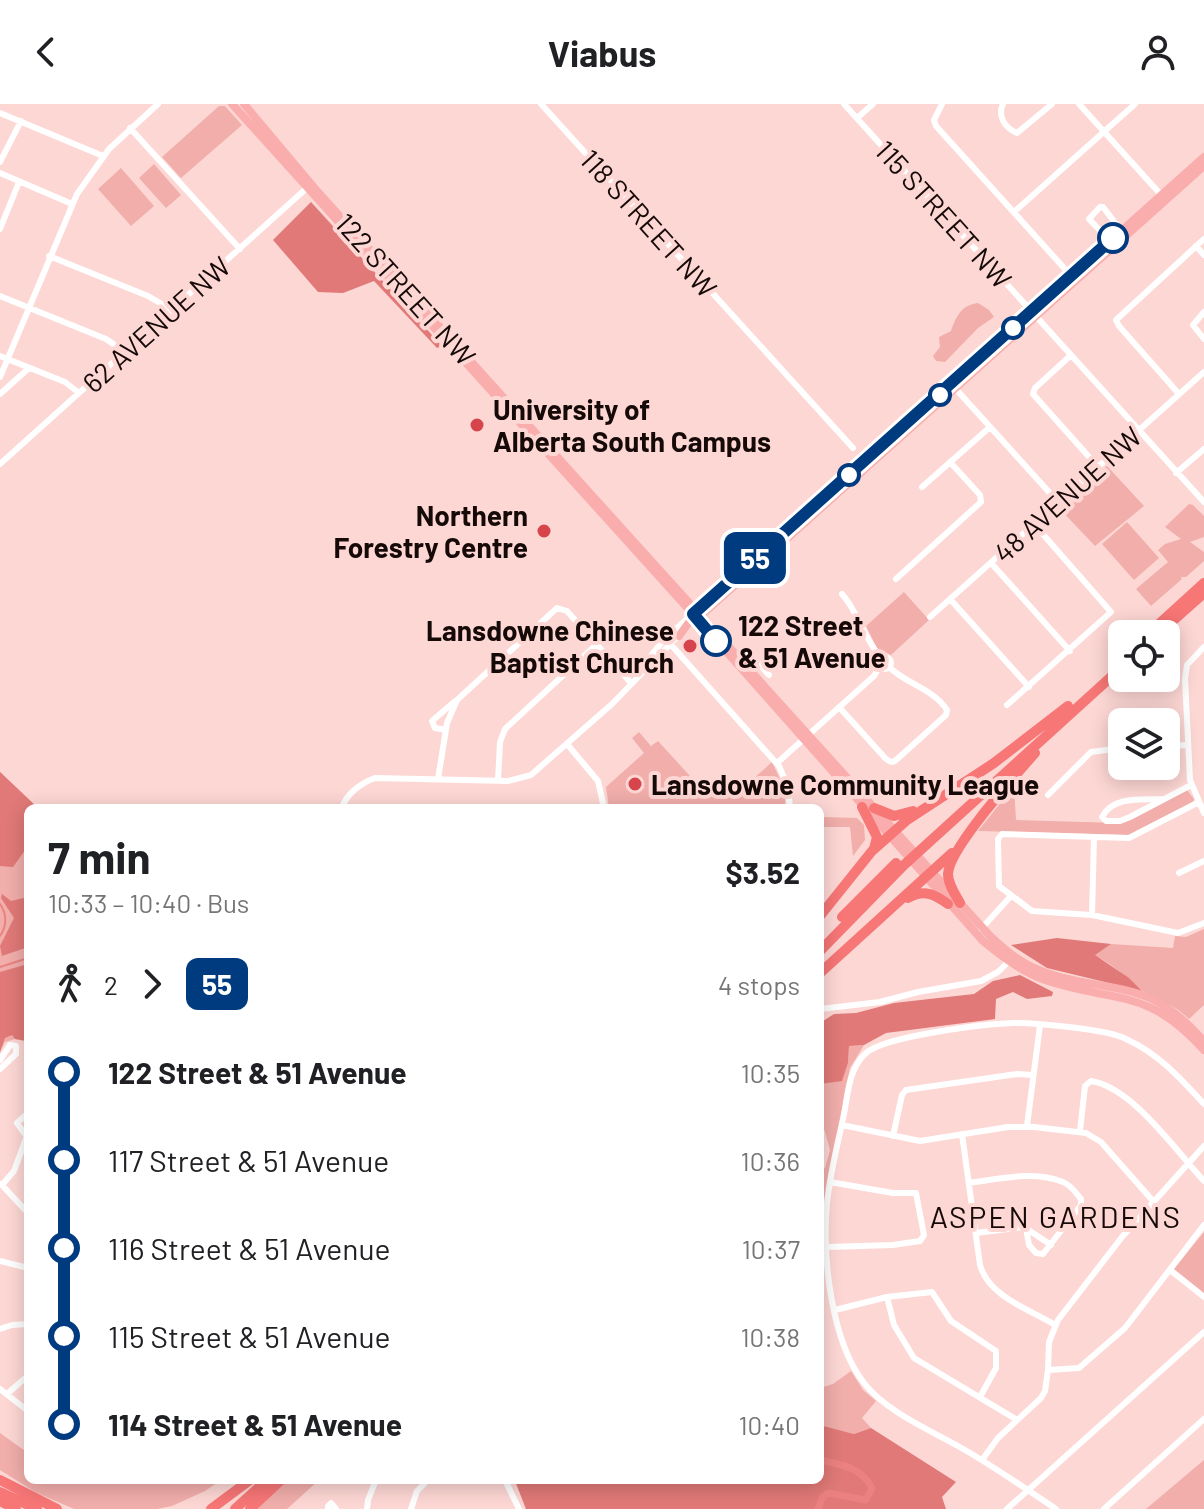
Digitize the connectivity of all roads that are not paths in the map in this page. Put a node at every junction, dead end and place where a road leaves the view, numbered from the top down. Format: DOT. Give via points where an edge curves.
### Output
graph roads {
  1 [pos="158,104"];
  2 [pos="232,104"];
  3 [pos="541,104"];
  4 [pos="844,104"];
  5 [pos="873,104"];
  6 [pos="942,104"];
  7 [pos="1003,104"];
  8 [pos="1052,104"];
  9 [pos="1079,104"];
  10 [pos="1135,104"];
  11 [pos="245,106"];
  12 [pos="0,113"];
  13 [pos="857,118"];
  14 [pos="21,121"];
  15 [pos="130,128"];
  16 [pos="1104,132"];
  17 [pos="103,156"];
  18 [pos="0,162"];
  19 [pos="1202,166"];
  20 [pos="0,173"];
  21 [pos="19,182"];
  22 [pos="310,186"];
  23 [pos="1163,198"];
  24 [pos="72,204"];
  25 [pos="1014,212"];
  26 [pos="0,229"];
  27 [pos="1123,234"];
  28 [pos="1204,239"];
  29 [pos="1112,243"];
  30 [pos="1196,246"];
  31 [pos="240,249"];
  32 [pos="1204,255"];
  33 [pos="49,256"];
  34 [pos="1073,278"];
  35 [pos="0,296"];
  36 [pos="28,307"];
  37 [pos="172,310"];
  38 [pos="1204,312"];
  39 [pos="1033,314"];
  40 [pos="1204,339"];
  41 [pos="125,352"];
  42 [pos="1070,356"];
  43 [pos="4,357"];
  44 [pos="29,368"];
  45 [pos="1204,372"];
  46 [pos="0,377"];
  47 [pos="954,386"];
  48 [pos="79,393"];
  49 [pos="0,394"];
  50 [pos="1179,394"];
  51 [pos="990,427"];
  52 [pos="1138,431"];
  53 [pos="853,448"];
  54 [pos="1204,449"];
  55 [pos="950,462"];
  56 [pos="0,464"];
  57 [pos="1098,467"];
  58 [pos="1176,473"];
  59 [pos="922,487"];
  60 [pos="1058,502"];
  61 [pos="1204,502"];
  62 [pos="1034,524"];
  63 [pos="991,563"];
  64 [pos="896,579"];
  65 [pos="728,582"];
  66 [pos="1204,583"];
  67 [pos="717,593"];
  68 [pos="1204,593"];
  69 [pos="842,594"];
  70 [pos="685,597"];
  71 [pos="950,599"];
  72 [pos="714,604"];
  73 [pos="697,615"];
  74 [pos="930,617"];
  75 [pos="1163,620"];
  76 [pos="1174,620"];
  77 [pos="712,628"];
  78 [pos="679,636"];
  79 [pos="668,641"];
  80 [pos="597,644"];
  81 [pos="1204,647"];
  82 [pos="1070,651"];
  83 [pos="749,653"];
  84 [pos="881,662"];
  85 [pos="1108,671"];
  86 [pos="769,675"];
  87 [pos="1108,678"];
  88 [pos="631,683"];
  89 [pos="1029,687"];
  90 [pos="457,700"];
  91 [pos="1007,705"];
  92 [pos="839,707"];
  93 [pos="1071,708"];
  94 [pos="446,730"];
  95 [pos="806,737"];
  96 [pos="567,744"];
  97 [pos="1180,745"];
  98 [pos="1188,745"];
  99 [pos="1108,750"];
  100 [pos="777,763"];
  101 [pos="438,779"];
  102 [pos="498,781"];
  103 [pos="1191,785"];
  104 [pos="1048,795"];
  105 [pos="1164,799"];
  106 [pos="1199,802"];
  107 [pos="344,804"];
  108 [pos="603,804"];
  109 [pos="790,804"];
  110 [pos="925,806"];
  111 [pos="868,807"];
  112 [pos="1204,813"];
  113 [pos="972,830"];
  114 [pos="895,837"];
  115 [pos="1094,837"];
  116 [pos="872,851"];
  117 [pos="1204,861"];
  118 [pos="925,871"];
  119 [pos="1179,873"];
  120 [pos="1011,896"];
  121 [pos="954,903"];
  122 [pos="824,911"];
  123 [pos="1092,915"];
  124 [pos="881,919"];
  125 [pos="1204,923"];
  126 [pos="979,931"];
  127 [pos="824,938"];
  128 [pos="824,947"];
  129 [pos="1011,959"];
  130 [pos="824,969"];
  131 [pos="824,1009"];
  132 [pos="1040,1025"];
  133 [pos="1204,1041"];
  134 [pos="1204,1050"];
  135 [pos="0,1060"];
  136 [pos="0,1069"];
  137 [pos="1033,1075"];
  138 [pos="1204,1104"];
  139 [pos="24,1117"];
  140 [pos="842,1125"];
  141 [pos="1027,1126"];
  142 [pos="24,1131"];
  143 [pos="1080,1131"];
  144 [pos="962,1134"];
  145 [pos="893,1136"];
  146 [pos="24,1143"];
  147 [pos="1204,1146"];
  148 [pos="1188,1163"];
  149 [pos="1204,1181"];
  150 [pos="830,1182"];
  151 [pos="969,1183"];
  152 [pos="1,1184"];
  153 [pos="1153,1201"];
  154 [pos="24,1209"];
  155 [pos="1204,1225"];
  156 [pos="1026,1228"];
  157 [pos="976,1233"];
  158 [pos="1051,1245"];
  159 [pos="827,1247"];
  160 [pos="0,1261"];
  161 [pos="24,1267"];
  162 [pos="1170,1270"];
  163 [pos="887,1297"];
  164 [pos="1204,1297"];
  165 [pos="835,1310"];
  166 [pos="24,1325"];
  167 [pos="1055,1325"];
  168 [pos="4,1328"];
  169 [pos="1204,1332"];
  170 [pos="1048,1370"];
  171 [pos="24,1379"];
  172 [pos="0,1389"];
  173 [pos="7,1394"];
  174 [pos="980,1397"];
  175 [pos="24,1408"];
  176 [pos="1204,1419"];
  177 [pos="1017,1420"];
  178 [pos="982,1460"];
  179 [pos="1,1484"];
  180 [pos="245,1484"];
  181 [pos="263,1484"];
  182 [pos="273,1484"];
  183 [pos="274,1484"];
  184 [pos="374,1484"];
  185 [pos="424,1484"];
  186 [pos="507,1484"];
  187 [pos="1028,1491"];
  188 [pos="0,1501"];
  189 [pos="16,1509"];
  190 [pos="37,1509"];
  191 [pos="57,1509"];
  192 [pos="211,1509"];
  193 [pos="235,1509"];
  194 [pos="243,1509"];
  195 [pos="250,1509"];
  196 [pos="328,1509"];
  197 [pos="336,1509"];
  198 [pos="367,1509"];
  199 [pos="411,1509"];
  200 [pos="519,1509"];
  201 [pos="1007,1509"];
  202 [pos="1056,1509"];
  203 [pos="1104,1509"];
  1 -- 15 [label="street"];
  2 -- 22 [label="main road, 122 STREET NW"];
  3 -- 53 [label="street, 118 STREET NW"];
  4 -- 13 [label="street, 115 STREET NW"];
  5 -- 13 [label="street"];
  6 -- 25 [label="street" via="934,122"];
  7 -- 8 [label="street" via="1000,114 1017,133"];
  9 -- 16 [label="street"];
  10 -- 16 [label="street"];
  11 -- 22 [label="main road, 122 STREET NW"];
  12 -- 14 [label="street"];
  13 -- 39 [label="street, 115 STREET NW"];
  14 -- 17 [label="street"];
  14 -- 18 [label="street"];
  15 -- 17 [label="street"];
  15 -- 31 [label="street"];
  16 -- 23 [label="street"];
  16 -- 25 [label="street"];
  17 -- 24 [label="street"];
  19 -- 23 [label="main road"];
  20 -- 21 [label="street"];
  21 -- 24 [label="street"];
  21 -- 26 [label="street"];
  22 -- 31 [label="street, 62 AVENUE NW"];
  22 -- 70 [label="main road, 122 STREET NW"];
  22 -- 73 [label="main road, 122 STREET NW"];
  23 -- 27 [label="main road"];
  24 -- 33 [label="street"];
  25 -- 34 [label="street"];
  27 -- 29 [label="main road"];
  27 -- 29 [label="street" via="1100,207 1089,219"];
  28 -- 30 [label="street"];
  29 -- 34 [label="main road"];
  30 -- 32 [label="street"];
  30 -- 50 [label="street" via="1116,320"];
  31 -- 37 [label="street, 62 AVENUE NW"];
  33 -- 36 [label="street"];
  33 -- 37 [label="street"];
  34 -- 39 [label="main road"];
  35 -- 36 [label="street"];
  36 -- 41 [label="street"];
  36 -- 43 [label="street"];
  37 -- 41 [label="street, 62 AVENUE NW"];
  38 -- 40 [label="street" via="1193,325"];
  39 -- 42 [label="street, 115 STREET NW"];
  39 -- 47 [label="main road"];
  41 -- 48 [label="street, 62 AVENUE NW"];
  42 -- 52 [label="street, 115 STREET NW"];
  42 -- 57 [label="street" via="1033,392"];
  43 -- 44 [label="street"];
  43 -- 46 [label="street"];
  44 -- 48 [label="street"];
  44 -- 49 [label="street"];
  45 -- 50 [label="street, 48 AVENUE NW"];
  47 -- 51 [label="street"];
  47 -- 65 [label="main road"];
  47 -- 72 [label="main road"];
  48 -- 56 [label="street, 62 AVENUE NW"];
  50 -- 52 [label="street, 48 AVENUE NW"];
  51 -- 55 [label="street"];
  51 -- 60 [label="street"];
  52 -- 57 [label="street, 48 AVENUE NW"];
  52 -- 58 [label="street, 115 STREET NW"];
  54 -- 58 [label="street"];
  55 -- 59 [label="street"];
  55 -- 64 [label="street" via="982,500"];
  57 -- 60 [label="street, 48 AVENUE NW"];
  58 -- 61 [label="street, 115 STREET NW"];
  60 -- 62 [label="street, 48 AVENUE NW"];
  62 -- 63 [label="street, 48 AVENUE NW"];
  62 -- 82 [label="street" via="1111,612"];
  63 -- 71 [label="street, 48 AVENUE NW"];
  63 -- 82 [label="street"];
  65 -- 67 [label="main road"];
  65 -- 73 [label="main road"];
  66 -- 75 [label="highway"];
  67 -- 70 [label="main road"];
  67 -- 73 [label="main road"];
  68 -- 76 [label="highway"];
  69 -- 84 [label="street"];
  70 -- 73 [label="main road, 122 STREET NW"];
  71 -- 74 [label="street, 48 AVENUE NW"];
  71 -- 89 [label="street"];
  72 -- 73 [label="main road"];
  72 -- 77 [label="main road"];
  73 -- 77 [label="main road, 122 STREET NW"];
  73 -- 78 [label="main road"];
  73 -- 79 [label="street"];
  73 -- 95 [label="main road, 122 STREET NW"];
  77 -- 95 [label="main road, 122 STREET NW"];
  78 -- 79 [label="street"];
  79 -- 88 [label="street"];
  79 -- 100 [label="street"];
  80 -- 88 [label="street"];
  80 -- 90 [label="street" via="560,607"];
  80 -- 102 [label="street" via="505,729"];
  81 -- 98 [label="street" via="1187,665"];
  82 -- 89 [label="street"];
  83 -- 86 [label="street"];
  84 -- 92 [label="street" via="874,676"];
  84 -- 92 [label="street" via="930,691 947,712 891,762"];
  85 -- 93 [label="highway"];
  87 -- 93 [label="highway"];
  88 -- 96 [label="street"];
  89 -- 91 [label="street"];
  90 -- 94 [label="street"];
  90 -- 94 [label="street" via="432,721 435,728"];
  92 -- 95 [label="street"];
  93 -- 110 [label="highway"];
  93 -- 113 [label="highway"];
  93 -- 127 [label="highway" via="900,859"];
  93 -- 128 [label="highway"];
  94 -- 101 [label="street"];
  95 -- 100 [label="street"];
  95 -- 111 [label="main road, 122 STREET NW"];
  96 -- 102 [label="street" via="540,769"];
  96 -- 108 [label="street" via="598,781"];
  97 -- 98 [label="street"];
  98 -- 103 [label="street"];
  99 -- 104 [label="street" via="1091,752"];
  100 -- 109 [label="street" via="787,782"];
  101 -- 102 [label="street"];
  101 -- 107 [label="street" via="379,778"];
  103 -- 105 [label="street"];
  103 -- 106 [label="street"];
  105 -- 105 [label="street" via="1121,801 1102,817 1124,820"];
  106 -- 112 [label="street"];
  106 -- 115 [label="street" via="1129,838"];
  110 -- 111 [label="highway" via="898,816"];
  110 -- 114 [label="highway"];
  111 -- 114 [label="main road, 122 STREET NW"];
  111 -- 116 [label="highway" via="877,837"];
  113 -- 118 [label="highway"];
  113 -- 121 [label="highway" via="949,868"];
  114 -- 116 [label="highway"];
  114 -- 118 [label="main road, 122 STREET NW"];
  115 -- 120 [label="street" via="1002,834 997,879"];
  115 -- 123 [label="street"];
  116 -- 122 [label="highway"];
  117 -- 119 [label="street"];
  118 -- 121 [label="main road, 122 STREET NW"];
  118 -- 124 [label="highway"];
  120 -- 123 [label="street" via="1032,911"];
  120 -- 126 [label="street"];
  121 -- 124 [label="highway" via="921,893"];
  121 -- 126 [label="main road, 122 STREET NW"];
  123 -- 125 [label="street" via="1178,933"];
  124 -- 130 [label="highway"];
  126 -- 129 [label="main road, 122 STREET NW"];
  129 -- 131 [label="street" via="981,981"];
  129 -- 133 [label="main road" via="1045,973 1154,1000"];
  129 -- 134 [label="main road" via="1043,979 1150,1006 1179,1024"];
  132 -- 137 [label="street"];
  132 -- 138 [label="street" via="1128,1039 1165,1062"];
  132 -- 140 [label="street" via="1012,1023 887,1041 858,1062"];
  135 -- 136 [label="street" via="10,1045 16,1046 16,1054"];
  137 -- 141 [label="street"];
  137 -- 145 [label="street" via="904,1091"];
  139 -- 142 [label="street" via="17,1123"];
  140 -- 145 [label="street"];
  140 -- 150 [label="street"];
  141 -- 143 [label="street"];
  141 -- 144 [label="street"];
  143 -- 148 [label="street" via="1087,1084 1100,1082 1125,1095"];
  143 -- 153 [label="street" via="1098,1139"];
  144 -- 145 [label="street" via="920,1141"];
  144 -- 151 [label="street"];
  146 -- 152 [label="street" via="14,1171"];
  147 -- 148 [label="street"];
  148 -- 149 [label="street"];
  148 -- 153 [label="street"];
  150 -- 159 [label="street"];
  150 -- 159 [label="street" via="916,1193 923,1238"];
  151 -- 157 [label="street"];
  151 -- 158 [label="street" via="1017,1177 1059,1180 1069,1186 1081,1205"];
  152 -- 154 [label="street"];
  153 -- 167 [label="street"];
  155 -- 162 [label="street"];
  156 -- 157 [label="street"];
  156 -- 158 [label="street"];
  156 -- 158 [label="street" via="1036,1253 1043,1254"];
  157 -- 167 [label="street" via="983,1274 995,1289"];
  159 -- 165 [label="street"];
  160 -- 161 [label="street"];
  162 -- 164 [label="street"];
  162 -- 170 [label="street" via="1130,1323 1085,1364"];
  163 -- 165 [label="street"];
  163 -- 174 [label="street" via="894,1325 914,1358"];
  163 -- 174 [label="street" via="934,1293 951,1321 996,1351 996,1368"];
  165 -- 178 [label="street" via="848,1357 871,1390"];
  166 -- 168 [label="street"];
  167 -- 170 [label="street"];
  169 -- 187 [label="street"];
  170 -- 177 [label="street" via="1041,1398"];
  171 -- 173 [label="street"];
  172 -- 173 [label="street"];
  173 -- 175 [label="street"];
  174 -- 177 [label="street"];
  176 -- 203 [label="street"];
  177 -- 178 [label="street"];
  178 -- 187 [label="street"];
  179 -- 190 [label="highway"];
  179 -- 191 [label="highway"];
  180 -- 192 [label="highway"];
  181 -- 193 [label="highway"];
  182 -- 194 [label="highway"];
  183 -- 195 [label="highway"];
  184 -- 198 [label="street"];
  185 -- 199 [label="street"];
  186 -- 200 [label="street"];
  187 -- 201 [label="street"];
  187 -- 202 [label="street"];
  188 -- 189 [label="highway"];
  196 -- 197 [label="street" via="331,1503"];
}
